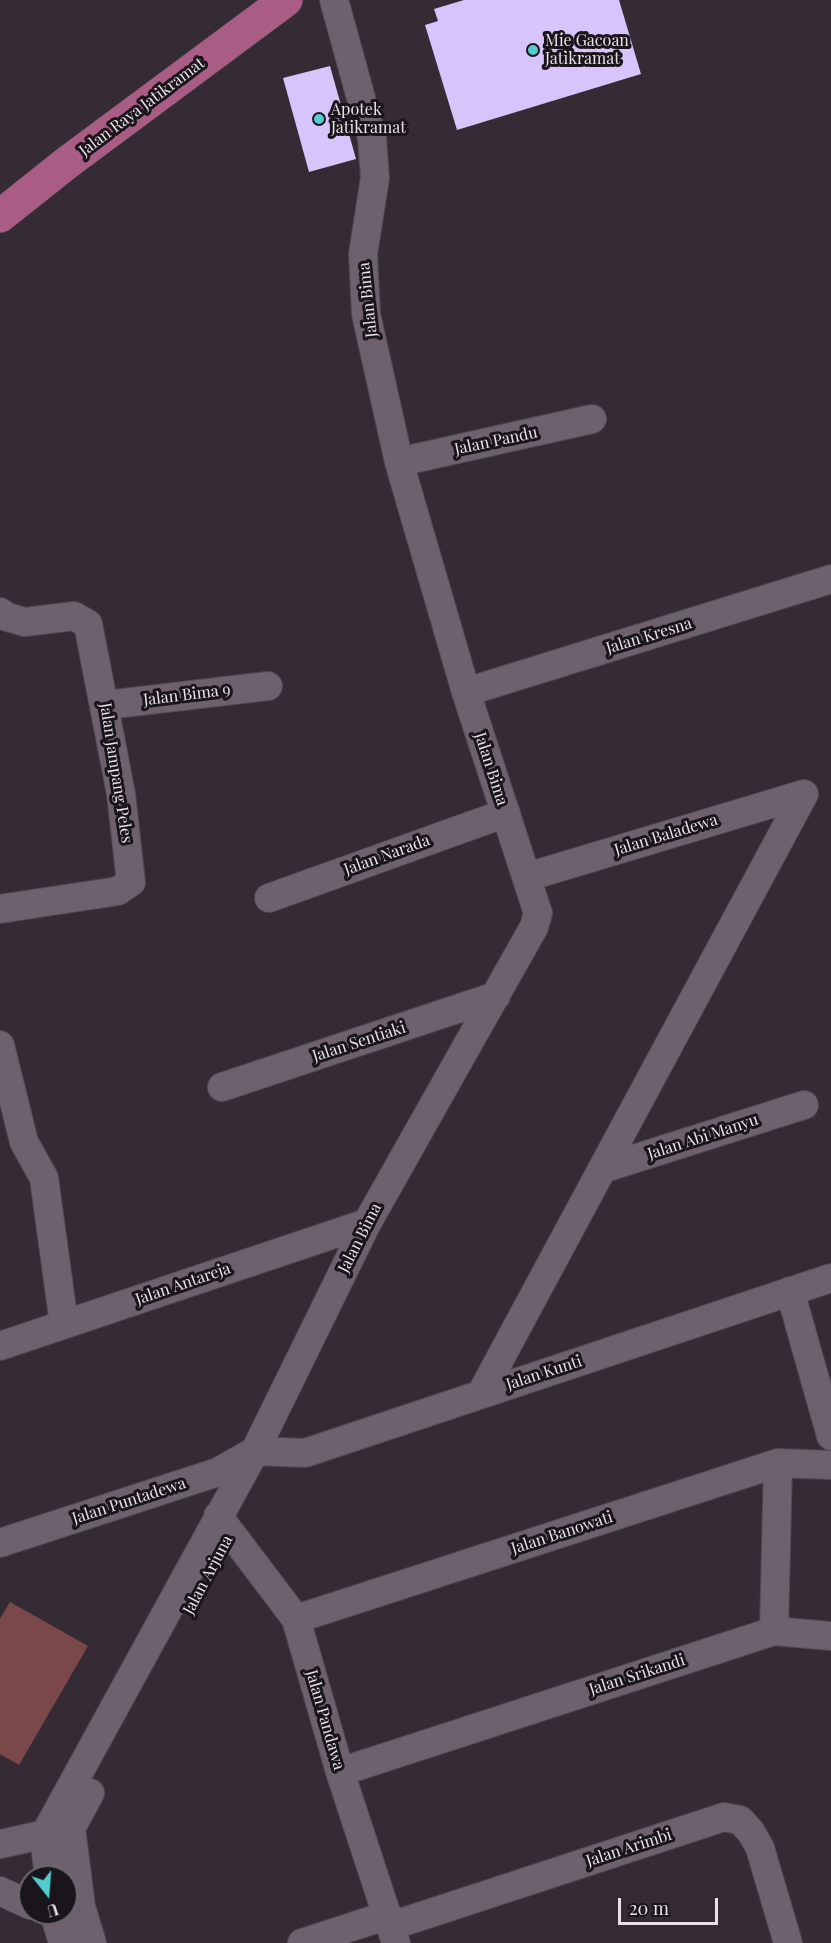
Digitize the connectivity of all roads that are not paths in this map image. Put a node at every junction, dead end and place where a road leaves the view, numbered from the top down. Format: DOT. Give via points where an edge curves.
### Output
graph roads {
  1 [pos="285,0"];
  2 [pos="334,0"];
  3 [pos="0,216"];
  4 [pos="592,419"];
  5 [pos="399,462"];
  6 [pos="831,579"];
  7 [pos="0,612"];
  8 [pos="268,686"];
  9 [pos="466,692"];
  10 [pos="105,705"];
  11 [pos="506,813"];
  12 [pos="528,877"];
  13 [pos="269,898"];
  14 [pos="0,909"];
  15 [pos="496,996"];
  16 [pos="0,1045"];
  17 [pos="222,1087"];
  18 [pos="804,1105"];
  19 [pos="602,1169"];
  20 [pos="367,1223"];
  21 [pos="831,1278"];
  22 [pos="790,1291"];
  23 [pos="64,1324"];
  24 [pos="0,1346"];
  25 [pos="481,1394"];
  26 [pos="831,1436"];
  27 [pos="255,1451"];
  28 [pos="777,1463"];
  29 [pos="831,1465"];
  30 [pos="238,1480"];
  31 [pos="225,1523"];
  32 [pos="0,1543"];
  33 [pos="296,1619"];
  34 [pos="774,1631"];
  35 [pos="831,1636"];
  36 [pos="340,1772"];
  37 [pos="71,1828"];
  38 [pos="44,1836"];
  39 [pos="0,1844"];
  40 [pos="48,1865"];
  41 [pos="65,1865"];
  42 [pos="0,1892"];
  43 [pos="18,1898"];
  44 [pos="60,1925"];
  45 [pos="72,1925"];
  46 [pos="392,1928"];
  47 [pos="63,1943"];
  48 [pos="92,1943"];
  49 [pos="302,1943"];
  50 [pos="788,1943"];
  1 -- 3 [label="main road, Jalan Raya Jatikramat"];
  2 -- 5 [label="street, Jalan Bima" via="372,138 375,178 363,254 366,314"];
  4 -- 5 [label="street, Jalan Pandu"];
  5 -- 9 [label="street, Jalan Bima"];
  6 -- 9 [label="street, Jalan Kresna"];
  7 -- 10 [label="street, Jalan Jampang Peles" via="25,622 74,616 88,624"];
  8 -- 10 [label="street, Jalan Bima 9"];
  9 -- 11 [label="street, Jalan Bima"];
  10 -- 14 [label="street, Jalan Jampang Peles" via="131,882 118,891"];
  11 -- 12 [label="street, Jalan Bima"];
  11 -- 13 [label="street, Jalan Narada"];
  12 -- 15 [label="street, Jalan Bima" via="538,913"];
  12 -- 19 [label="street, Jalan Baladewa" via="804,794"];
  15 -- 17 [label="street, Jalan Sentiaki"];
  15 -- 20 [label="street, Jalan Bima"];
  16 -- 23 [label="street" via="24,1143 44,1178"];
  18 -- 19 [label="street, Jalan Abi Manyu"];
  19 -- 25 [label="street"];
  20 -- 23 [label="street, Jalan Antareja"];
  20 -- 27 [label="street, Jalan Bima"];
  21 -- 22 [label="street, Jalan Kunti"];
  22 -- 25 [label="street, Jalan Kunti"];
  22 -- 26 [label="street"];
  23 -- 24 [label="street, Jalan Antareja"];
  25 -- 27 [label="street, Jalan Kunti" via="305,1453"];
  27 -- 30 [label="street, Jalan Bima"];
  27 -- 32 [label="street, Jalan Puntadewa" via="218,1472"];
  28 -- 29 [label="street, Jalan Banowati"];
  28 -- 33 [label="street, Jalan Banowati"];
  28 -- 34 [label="street"];
  30 -- 31 [label="street, Jalan Arjuna"];
  31 -- 33 [label="street, Jalan Pandawa"];
  31 -- 37 [label="street, Jalan Arjuna"];
  31 -- 38 [label="street, Jalan Arjuna"];
  33 -- 36 [label="street, Jalan Pandawa"];
  34 -- 35 [label="street"];
  34 -- 36 [label="street, Jalan Srikandi"];
  36 -- 46 [label="street, Jalan Pandawa"];
  37 -- 38 [label="street"];
  37 -- 41 [label="street"];
  38 -- 39 [label="street"];
  38 -- 40 [label="street"];
  42 -- 43 [label="street"];
  44 -- 47 [label="street"];
  45 -- 48 [label="street"];
  46 -- 49 [label="street, Jalan Arimbi"];
  46 -- 50 [label="street, Jalan Arimbi" via="724,1817 740,1820 752,1832"];
}
